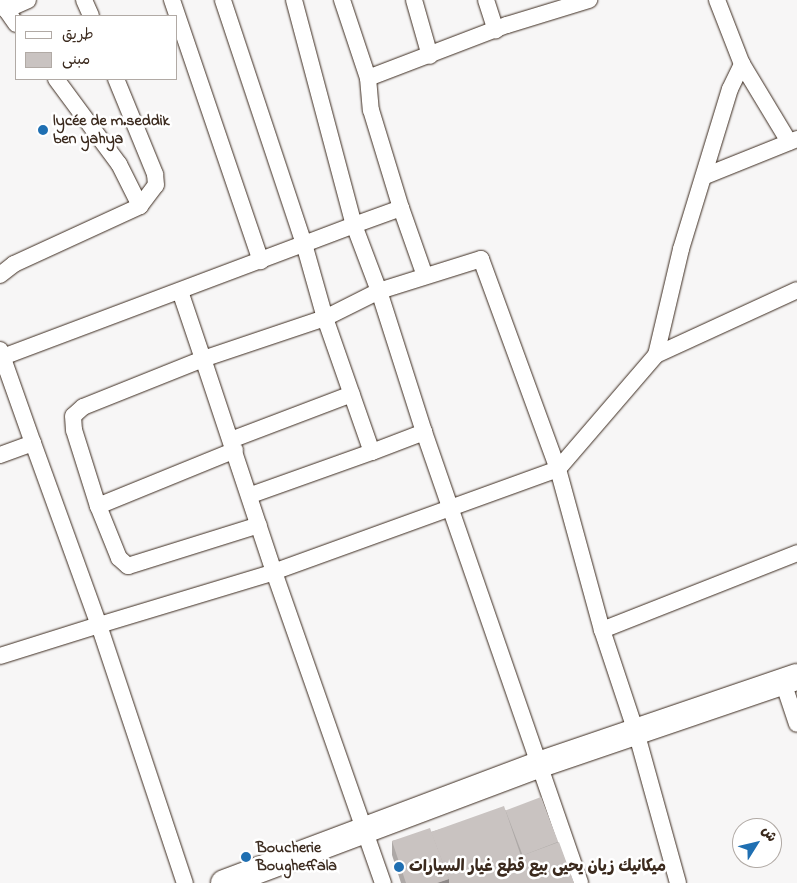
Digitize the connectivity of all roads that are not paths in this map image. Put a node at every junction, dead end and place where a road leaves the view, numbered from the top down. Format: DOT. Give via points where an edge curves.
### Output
graph roads {
  1 [pos="28,0"];
  2 [pos="84,0"];
  3 [pos="172,0"];
  4 [pos="223,0"];
  5 [pos="294,0"];
  6 [pos="342,0"];
  7 [pos="414,0"];
  8 [pos="486,0"];
  9 [pos="589,0"];
  10 [pos="717,0"];
  11 [pos="3,6"];
  12 [pos="91,15"];
  13 [pos="177,15"];
  14 [pos="178,18"];
  15 [pos="15,23"];
  16 [pos="496,30"];
  17 [pos="430,56"];
  18 [pos="742,64"];
  19 [pos="368,78"];
  20 [pos="57,80"];
  21 [pos="116,80"];
  22 [pos="793,141"];
  23 [pos="705,176"];
  24 [pos="140,206"];
  25 [pos="401,208"];
  26 [pos="354,225"];
  27 [pos="304,244"];
  28 [pos="261,261"];
  29 [pos="0,275"];
  30 [pos="425,276"];
  31 [pos="797,290"];
  32 [pos="180,291"];
  33 [pos="379,291"];
  34 [pos="325,318"];
  35 [pos="1,355"];
  36 [pos="656,355"];
  37 [pos="203,359"];
  38 [pos="352,394"];
  39 [pos="424,432"];
  40 [pos="33,443"];
  41 [pos="233,445"];
  42 [pos="372,452"];
  43 [pos="0,455"];
  44 [pos="558,469"];
  45 [pos="251,495"];
  46 [pos="98,506"];
  47 [pos="452,507"];
  48 [pos="259,526"];
  49 [pos="797,553"];
  50 [pos="274,572"];
  51 [pos="98,625"];
  52 [pos="602,630"];
  53 [pos="0,656"];
  54 [pos="790,679"];
  55 [pos="797,724"];
  56 [pos="636,732"];
  57 [pos="541,764"];
  58 [pos="365,829"];
  59 [pos="185,883"];
  60 [pos="224,883"];
  61 [pos="383,883"];
  62 [pos="580,883"];
  63 [pos="678,883"];
  1 -- 11 [label="street"];
  2 -- 12 [label="street"];
  3 -- 13 [label="street"];
  4 -- 27 [label="street"];
  5 -- 26 [label="street"];
  6 -- 19 [label="street"];
  7 -- 17 [label="street"];
  8 -- 16 [label="street"];
  9 -- 16 [label="street"];
  10 -- 18 [label="street"];
  11 -- 15 [label="street"];
  14 -- 28 [label="street"];
  16 -- 17 [label="street"];
  17 -- 19 [label="street"];
  18 -- 22 [label="street"];
  18 -- 23 [label="street" via="730,89"];
  19 -- 25 [label="street" via="371,110"];
  20 -- 24 [label="street" via="119,164"];
  21 -- 24 [label="street" via="155,174 156,186"];
  22 -- 23 [label="street"];
  23 -- 36 [label="street" via="681,250"];
  24 -- 29 [label="street" via="14,264"];
  25 -- 26 [label="street"];
  25 -- 30 [label="street"];
  26 -- 27 [label="street"];
  26 -- 33 [label="street"];
  27 -- 28 [label="street"];
  27 -- 34 [label="street"];
  28 -- 32 [label="street"];
  30 -- 33 [label="street"];
  30 -- 44 [label="street" via="480,259"];
  31 -- 36 [label="street"];
  32 -- 35 [label="street"];
  32 -- 37 [label="street"];
  33 -- 34 [label="street"];
  33 -- 39 [label="street"];
  34 -- 37 [label="street"];
  34 -- 38 [label="street"];
  35 -- 40 [label="street"];
  36 -- 44 [label="street"];
  37 -- 41 [label="street"];
  37 -- 46 [label="street" via="83,407 73,416 74,430"];
  38 -- 41 [label="street"];
  38 -- 42 [label="street"];
  39 -- 42 [label="street"];
  39 -- 47 [label="street"];
  40 -- 43 [label="street"];
  40 -- 51 [label="street"];
  41 -- 45 [label="street"];
  41 -- 46 [label="street"];
  42 -- 45 [label="street"];
  44 -- 47 [label="street"];
  44 -- 52 [label="street"];
  45 -- 48 [label="street"];
  46 -- 48 [label="street" via="120,558 128,566"];
  47 -- 50 [label="street"];
  47 -- 57 [label="street"];
  48 -- 50 [label="street"];
  49 -- 52 [label="street"];
  50 -- 51 [label="street"];
  50 -- 58 [label="street"];
  51 -- 53 [label="street"];
  51 -- 59 [label="street"];
  52 -- 56 [label="street"];
  54 -- 55 [label="street"];
  54 -- 56 [label="main road"];
  56 -- 57 [label="main road"];
  56 -- 63 [label="street"];
  57 -- 58 [label="main road"];
  57 -- 62 [label="street"];
  58 -- 60 [label="main road"];
  58 -- 61 [label="street"];
}
